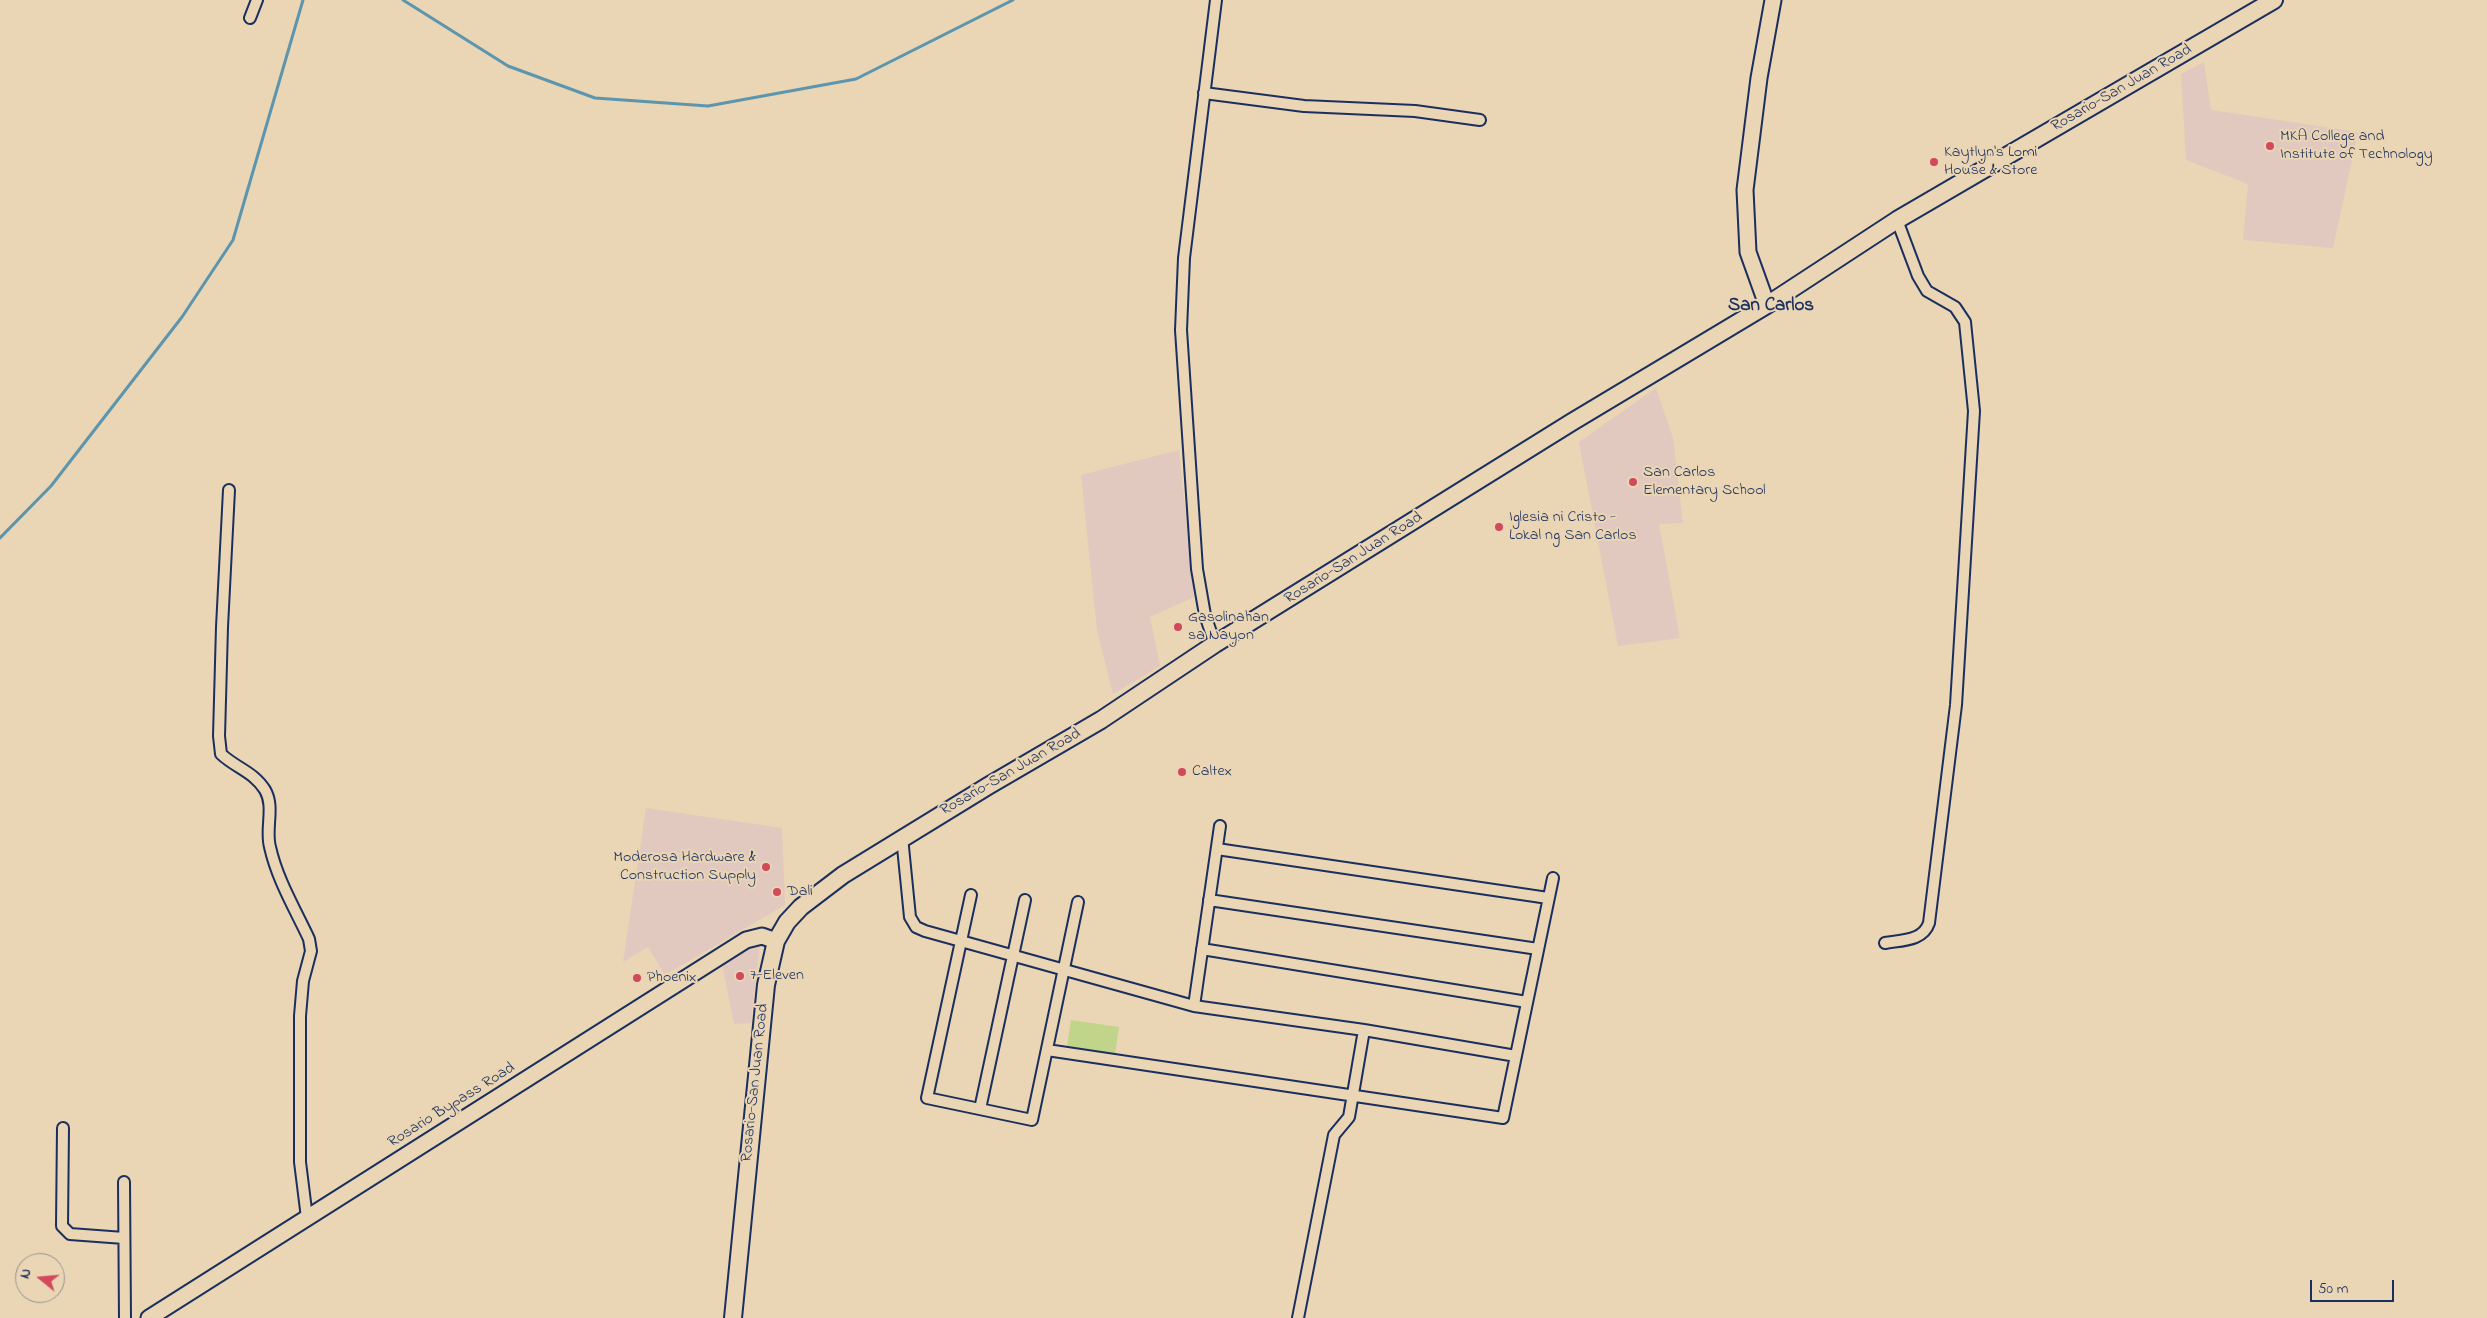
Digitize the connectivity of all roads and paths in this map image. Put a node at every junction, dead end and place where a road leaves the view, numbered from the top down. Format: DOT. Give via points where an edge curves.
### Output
graph roads {
  1 [pos="257,0"];
  2 [pos="1216,0"];
  3 [pos="1773,0"];
  4 [pos="2274,0"];
  5 [pos="250,18"];
  6 [pos="1204,93"];
  7 [pos="1480,120"];
  8 [pos="1897,220"];
  9 [pos="1767,305"];
  10 [pos="229,490"];
  11 [pos="1215,644"];
  12 [pos="1220,826"];
  13 [pos="902,838"];
  14 [pos="1216,849"];
  15 [pos="1553,878"];
  16 [pos="971,895"];
  17 [pos="1548,898"];
  18 [pos="1026,900"];
  19 [pos="1209,900"];
  20 [pos="1078,902"];
  21 [pos="776,941"];
  22 [pos="961,941"];
  23 [pos="1885,943"];
  24 [pos="1202,949"];
  25 [pos="1538,949"];
  26 [pos="1013,956"];
  27 [pos="1064,970"];
  28 [pos="1527,1002"];
  29 [pos="1194,1006"];
  30 [pos="1364,1030"];
  31 [pos="1047,1050"];
  32 [pos="1516,1056"];
  33 [pos="1352,1096"];
  34 [pos="980,1109"];
  35 [pos="63,1128"];
  36 [pos="124,1182"];
  37 [pos="307,1218"];
  38 [pos="124,1238"];
  39 [pos="125,1318"];
  40 [pos="149,1318"];
  41 [pos="733,1318"];
  42 [pos="1298,1318"];
  1 -- 5 [label="street"];
  2 -- 6 [label="street"];
  3 -- 9 [label="main road" via="1745,190 1748,252"];
  4 -- 8 [label="main road, Rosario-San Juan Road"];
  6 -- 7 [label="street" via="1304,106 1416,111"];
  6 -- 11 [label="street" via="1184,258 1181,330 1197,569 1205,615"];
  8 -- 9 [label="main road, Rosario-San Juan Road"];
  8 -- 23 [label="street" via="1927,292 1955,307 1965,322 1974,411 1956,705 1929,923 1921,936"];
  9 -- 11 [label="main road, Rosario-San Juan Road"];
  10 -- 37 [label="street" via="220,745 221,754 253,775 266,792 273,861 309,939 311,951 303,981 300,1016 300,1162"];
  11 -- 13 [label="main road, Rosario-San Juan Road" via="1101,720"];
  12 -- 14 [label="street"];
  13 -- 21 [label="main road, Rosario-San Juan Road" via="843,875 801,907"];
  13 -- 22 [label="street" via="910,917 916,926"];
  14 -- 17 [label="street"];
  14 -- 19 [label="street"];
  15 -- 17 [label="street"];
  16 -- 22 [label="street"];
  17 -- 25 [label="street"];
  18 -- 26 [label="street"];
  19 -- 24 [label="street"];
  19 -- 25 [label="street"];
  20 -- 27 [label="street"];
  21 -- 37 [label="main road, Rosario Bypass Road" via="762,936 746,940"];
  21 -- 41 [label="main road, Rosario-San Juan Road" via="760,1030"];
  22 -- 26 [label="street"];
  22 -- 34 [label="street" via="927,1098"];
  24 -- 28 [label="street"];
  24 -- 29 [label="street"];
  25 -- 28 [label="street"];
  26 -- 27 [label="street"];
  26 -- 34 [label="street"];
  27 -- 29 [label="street"];
  27 -- 31 [label="street"];
  28 -- 32 [label="street"];
  29 -- 30 [label="street"];
  30 -- 32 [label="street"];
  30 -- 33 [label="street"];
  31 -- 33 [label="street"];
  31 -- 34 [label="street" via="1032,1120"];
  32 -- 33 [label="street" via="1503,1118"];
  33 -- 42 [label="street" via="1349,1116 1334,1135"];
  35 -- 38 [label="street" via="62,1226 70,1234"];
  36 -- 38 [label="street"];
  37 -- 40 [label="main road, Rosario Bypass Road"];
  38 -- 39 [label="street"];
}
